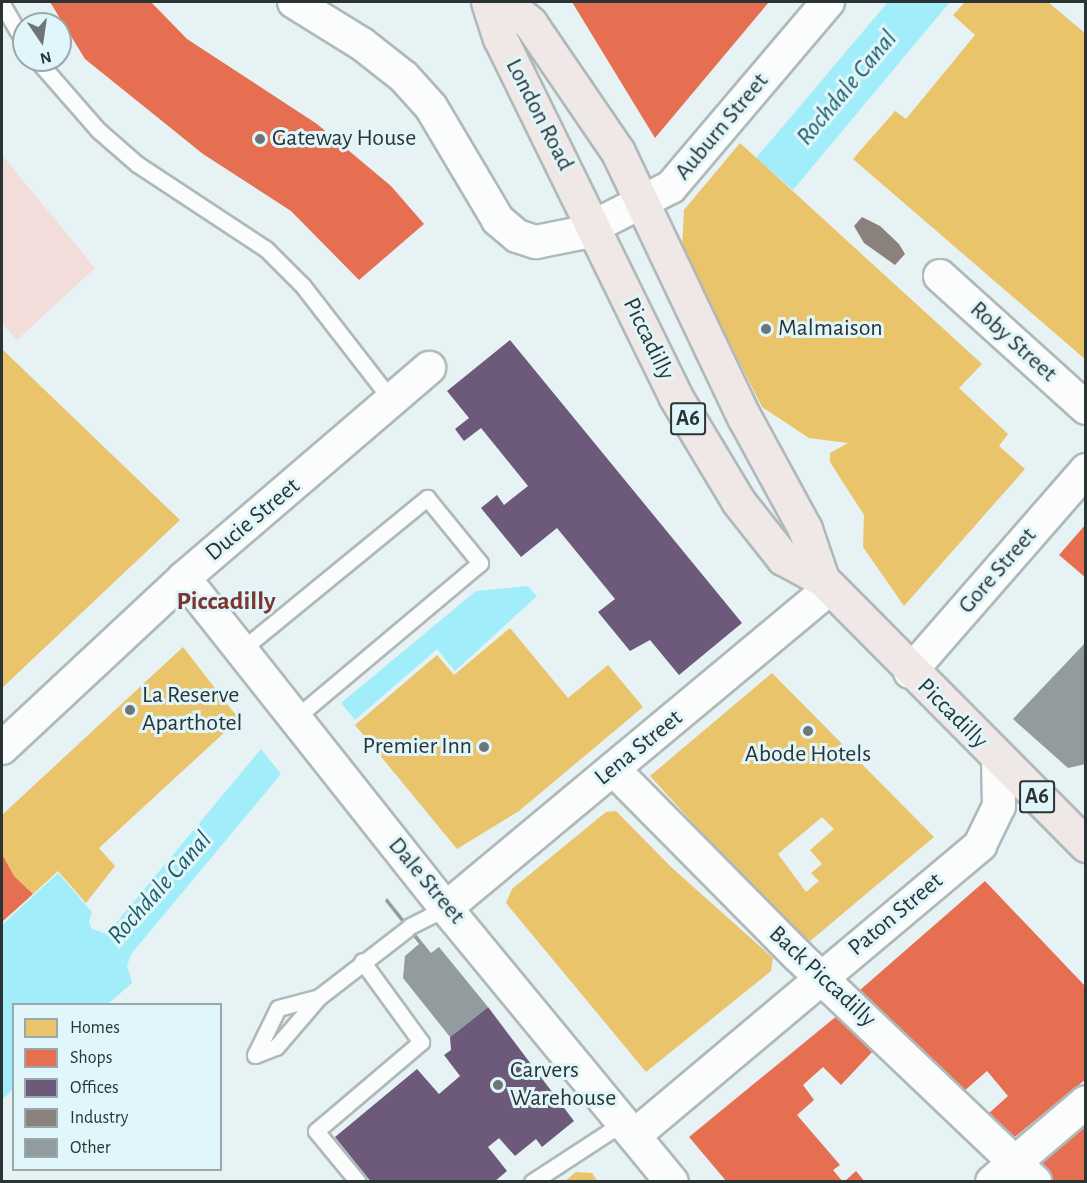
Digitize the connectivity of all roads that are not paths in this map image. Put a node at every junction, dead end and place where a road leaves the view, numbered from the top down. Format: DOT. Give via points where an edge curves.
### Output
graph roads {
  1 [pos="294,2"];
  2 [pos="488,2"];
  3 [pos="505,2"];
  4 [pos="828,2"];
  5 [pos="2,4"];
  6 [pos="12,21"];
  7 [pos="47,72"];
  8 [pos="644,202"];
  9 [pos="595,227"];
  10 [pos="940,276"];
  11 [pos="429,368"];
  12 [pos="393,402"];
  13 [pos="1086,408"];
  14 [pos="1086,470"];
  15 [pos="184,578"];
  16 [pos="826,583"];
  17 [pos="240,651"];
  18 [pos="910,672"];
  19 [pos="294,719"];
  20 [pos="2,748"];
  21 [pos="998,760"];
  22 [pos="613,769"];
  23 [pos="1082,834"];
  24 [pos="446,908"];
  25 [pos="362,961"];
  26 [pos="821,978"];
  27 [pos="319,997"];
  28 [pos="1086,1102"];
  29 [pos="629,1129"];
  30 [pos="1014,1175"];
  31 [pos="358,1182"];
  32 [pos="531,1182"];
  33 [pos="672,1182"];
  1 -- 9 [label="street" via="362,44 404,77 431,107 498,220 527,241 546,242"];
  2 -- 9 [label="main road, London Road / A6" via="500,38"];
  3 -- 8 [label="main road, London Road" via="537,33 618,152"];
  4 -- 8 [label="street, Auburn Street" via="688,169 671,187"];
  5 -- 6 [label="lane"];
  7 -- 12 [label="lane" via="98,130 137,164 266,249 303,286"];
  8 -- 9 [label="street, Auburn Street"];
  8 -- 16 [label="main road, Piccadilly / A6" via="668,263 805,529"];
  9 -- 16 [label="main road, Piccadilly / A6" via="675,396 720,475 783,558"];
  10 -- 13 [label="street, Roby Street"];
  11 -- 12 [label="street, Ducie Street"];
  12 -- 15 [label="street, Ducie Street"];
  14 -- 18 [label="street, Gore Street"];
  15 -- 17 [label="street, Dale Street"];
  15 -- 20 [label="street, Ducie Street"];
  16 -- 18 [label="main road, Piccadilly / A6"];
  16 -- 22 [label="street, Lena Street"];
  17 -- 19 [label="street, Dale Street"];
  17 -- 19 [label="lane" via="427,498 480,563"];
  18 -- 21 [label="main road, Piccadilly / A6"];
  19 -- 24 [label="street, Dale Street"];
  21 -- 23 [label="main road, Piccadilly / A6"];
  21 -- 26 [label="street, Paton Street" via="999,806 980,845"];
  22 -- 24 [label="street, Lena Street"];
  22 -- 26 [label="street, Back Piccadilly"];
  24 -- 25 [label="lane" via="408,928"];
  24 -- 29 [label="street, Dale Street"];
  25 -- 27 [label="lane"];
  25 -- 31 [label="lane" via="421,1042 316,1131"];
  26 -- 29 [label="street, Paton Street"];
  26 -- 30 [label="street, Back Piccadilly"];
  28 -- 30 [label="street"];
  29 -- 32 [label="lane"];
  29 -- 33 [label="street, Dale Street"];
}
